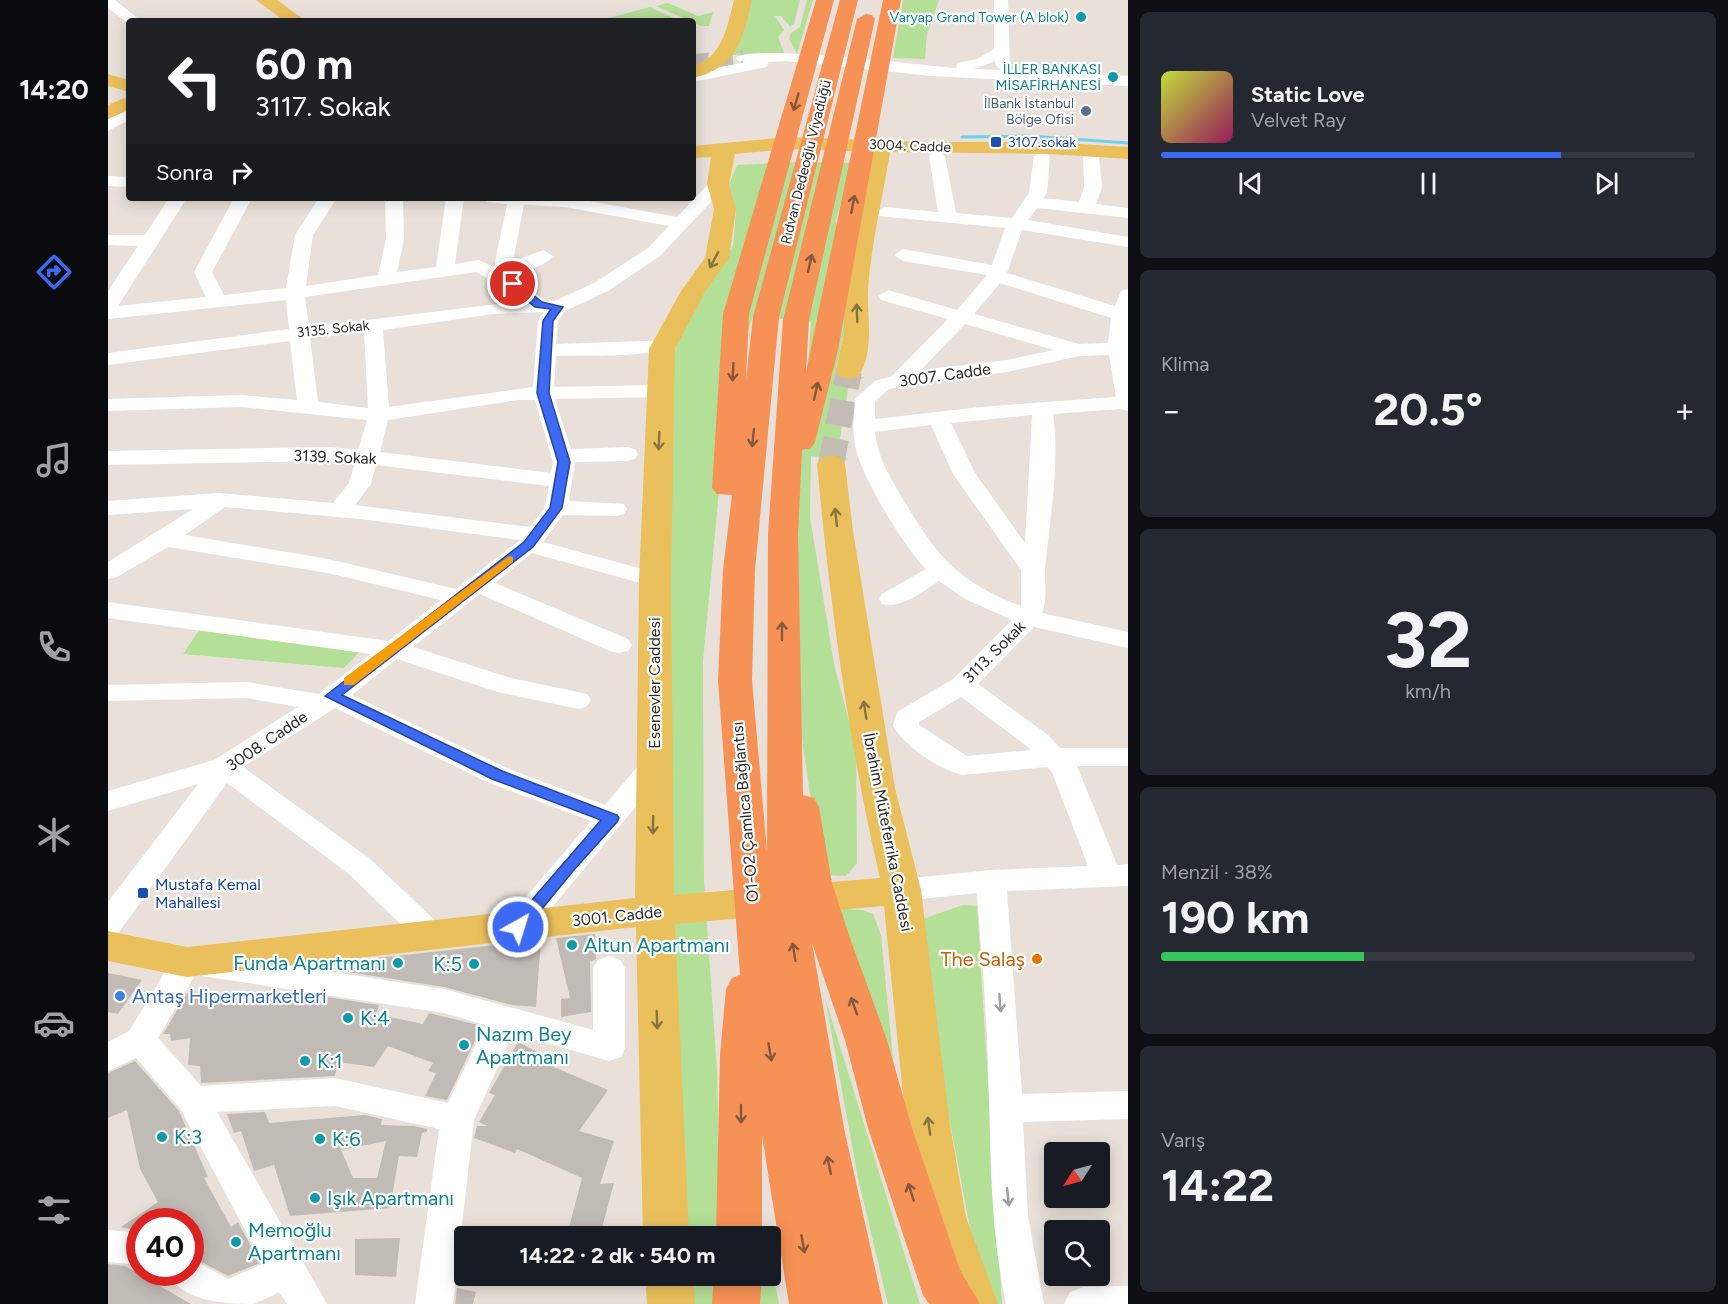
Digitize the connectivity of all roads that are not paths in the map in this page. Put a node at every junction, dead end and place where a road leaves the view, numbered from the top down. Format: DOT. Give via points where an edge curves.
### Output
graph roads {
  1 [pos="265,0"];
  2 [pos="732,0"];
  3 [pos="744,0"];
  4 [pos="1001,0"];
  5 [pos="108,1"];
  6 [pos="824,3"];
  7 [pos="859,4"];
  8 [pos="891,5"];
  9 [pos="108,13"];
  10 [pos="130,18"];
  11 [pos="292,18"];
  12 [pos="126,25"];
  13 [pos="1002,50"];
  14 [pos="743,58"];
  15 [pos="696,59"];
  16 [pos="819,59"];
  17 [pos="788,62"];
  18 [pos="908,69"];
  19 [pos="696,73"];
  20 [pos="696,74"];
  21 [pos="1004,74"];
  22 [pos="1128,81"];
  23 [pos="696,82"];
  24 [pos="876,151"];
  25 [pos="1128,153"];
  26 [pos="937,156"];
  27 [pos="1042,156"];
  28 [pos="1091,157"];
  29 [pos="696,159"];
  30 [pos="1128,159"];
  31 [pos="108,181"];
  32 [pos="126,182"];
  33 [pos="708,186"];
  34 [pos="176,201"];
  35 [pos="241,201"];
  36 [pos="326,201"];
  37 [pos="394,201"];
  38 [pos="455,201"];
  39 [pos="516,201"];
  40 [pos="570,201"];
  41 [pos="645,201"];
  42 [pos="670,201"];
  43 [pos="696,201"];
  44 [pos="696,201"];
  45 [pos="588,202"];
  46 [pos="1034,202"];
  47 [pos="1086,207"];
  48 [pos="884,212"];
  49 [pos="1128,213"];
  50 [pos="637,214"];
  51 [pos="948,219"];
  52 [pos="1017,224"];
  53 [pos="108,240"];
  54 [pos="150,241"];
  55 [pos="1128,242"];
  56 [pos="903,255"];
  57 [pos="544,256"];
  58 [pos="445,269"];
  59 [pos="999,271"];
  60 [pos="502,277"];
  61 [pos="386,280"];
  62 [pos="294,293"];
  63 [pos="888,296"];
  64 [pos="218,302"];
  65 [pos="1126,303"];
  66 [pos="108,306"];
  67 [pos="549,306"];
  68 [pos="108,313"];
  69 [pos="766,317"];
  70 [pos="960,317"];
  71 [pos="796,320"];
  72 [pos="373,326"];
  73 [pos="301,333"];
  74 [pos="1120,341"];
  75 [pos="665,344"];
  76 [pos="546,350"];
  77 [pos="1080,350"];
  78 [pos="108,359"];
  79 [pos="849,371"];
  80 [pos="899,381"];
  81 [pos="660,391"];
  82 [pos="543,393"];
  83 [pos="1128,403"];
  84 [pos="108,405"];
  85 [pos="308,408"];
  86 [pos="1042,408"];
  87 [pos="379,415"];
  88 [pos="938,418"];
  89 [pos="863,427"];
  90 [pos="627,454"];
  91 [pos="562,456"];
  92 [pos="369,457"];
  93 [pos="108,458"];
  94 [pos="831,464"];
  95 [pos="560,481"];
  96 [pos="785,487"];
  97 [pos="219,500"];
  98 [pos="108,508"];
  99 [pos="556,508"];
  100 [pos="339,510"];
  101 [pos="616,510"];
  102 [pos="164,539"];
  103 [pos="532,540"];
  104 [pos="941,570"];
  105 [pos="1032,570"];
  106 [pos="108,572"];
  107 [pos="655,580"];
  108 [pos="468,590"];
  109 [pos="891,599"];
  110 [pos="108,610"];
  111 [pos="1029,618"];
  112 [pos="1128,640"];
  113 [pos="619,645"];
  114 [pos="392,649"];
  115 [pos="735,680"];
  116 [pos="962,685"];
  117 [pos="782,689"];
  118 [pos="108,693"];
  119 [pos="328,699"];
  120 [pos="578,700"];
  121 [pos="1053,757"];
  122 [pos="1128,757"];
  123 [pos="654,766"];
  124 [pos="224,767"];
  125 [pos="108,801"];
  126 [pos="611,818"];
  127 [pos="749,867"];
  128 [pos="1117,875"];
  129 [pos="991,881"];
  130 [pos="902,890"];
  131 [pos="108,924"];
  132 [pos="518,927"];
  133 [pos="432,936"];
  134 [pos="108,946"];
  135 [pos="187,962"];
  136 [pos="609,968"];
  137 [pos="504,1018"];
  138 [pos="140,1040"];
  139 [pos="108,1058"];
  140 [pos="194,1100"];
  141 [pos="1128,1105"];
  142 [pos="1005,1108"];
  143 [pos="457,1120"];
  144 [pos="666,1226"];
  145 [pos="740,1226"];
  146 [pos="108,1246"];
  147 [pos="126,1248"];
  148 [pos="286,1271"];
  149 [pos="204,1284"];
  150 [pos="670,1286"];
  151 [pos="737,1286"];
  152 [pos="1128,1303"];
  153 [pos="308,1304"];
  154 [pos="434,1304"];
  155 [pos="671,1304"];
  156 [pos="736,1304"];
  157 [pos="813,1304"];
  158 [pos="859,1304"];
  159 [pos="956,1304"];
  160 [pos="974,1304"];
  161 [pos="1025,1304"];
  162 [pos="1083,1304"];
  1 -- 11 [label="main road"];
  2 -- 15 [label="main road" via="723,32 711,52"];
  3 -- 19 [label="main road" via="726,55"];
  4 -- 13 [label="street"];
  5 -- 10 [label="street"];
  6 -- 115 [label="highway, one-way" via="736,314 722,585"];
  7 -- 69 [label="highway, Rıdvan Dedeoğlu Viyadüğü"];
  71 -- 7 [label="highway, Rıdvan Dedeoğlu Viyadüğü, one-way"];
  96 -- 8 [label="highway, one-way" via="809,420"];
  9 -- 12 [label="street"];
  13 -- 18 [label="street" via="981,63"];
  13 -- 21 [label="street"];
  14 -- 16 [label="street"];
  16 -- 17 [label="street"];
  16 -- 18 [label="street"];
  17 -- 20 [label="street"];
  17 -- 23 [label="street"];
  18 -- 21 [label="street"];
  21 -- 22 [label="street"];
  24 -- 25 [label="main road, 3004. Cadde" via="1048,148"];
  24 -- 26 [label="main road, 3004. Cadde"];
  24 -- 33 [label="main road, 3004. Cadde"];
  79 -- 24 [label="main road, one-way" via="857,333 856,290"];
  26 -- 27 [label="main road, 3004. Cadde"];
  26 -- 51 [label="street"];
  27 -- 28 [label="main road, 3004. Cadde"];
  27 -- 46 [label="street"];
  28 -- 30 [label="main road, 3004. Cadde"];
  28 -- 47 [label="street" via="1093,187"];
  29 -- 33 [label="main road, 3004. Cadde"];
  31 -- 32 [label="street"];
  33 -- 44 [label="street"];
  33 -- 75 [label="main road, Esenevler Caddesi, one-way" via="717,258 693,291"];
  34 -- 54 [label="street"];
  35 -- 64 [label="street" via="203,272"];
  36 -- 62 [label="street" via="304,235"];
  37 -- 61 [label="street" via="395,239"];
  38 -- 58 [label="street"];
  39 -- 60 [label="street"];
  40 -- 45 [label="street"];
  41 -- 50 [label="street"];
  42 -- 50 [label="street"];
  43 -- 67 [label="street" via="654,252 601,286"];
  45 -- 50 [label="street"];
  46 -- 47 [label="street"];
  46 -- 52 [label="street"];
  47 -- 49 [label="street"];
  48 -- 51 [label="street"];
  51 -- 52 [label="street"];
  52 -- 55 [label="street"];
  52 -- 59 [label="street"];
  53 -- 54 [label="street"];
  54 -- 66 [label="street"];
  56 -- 59 [label="street"];
  57 -- 60 [label="street" via="519,265"];
  58 -- 60 [label="street" via="479,266"];
  58 -- 61 [label="street"];
  59 -- 65 [label="street"];
  59 -- 70 [label="street"];
  60 -- 67 [label="street"];
  61 -- 62 [label="street"];
  62 -- 64 [label="street"];
  62 -- 73 [label="street"];
  63 -- 70 [label="street"];
  64 -- 68 [label="street"];
  65 -- 74 [label="street"];
  67 -- 72 [label="street, 3135. Sokak" via="528,304"];
  67 -- 76 [label="street, 3008. Cadde"];
  69 -- 115 [label="highway, O1-O2 Çamlıca Bağlantısı, one-way" via="739,570"];
  70 -- 77 [label="street"];
  70 -- 80 [label="street"];
  71 -- 96 [label="highway, O1-O2 Çamlıca Bağlantısı"];
  72 -- 73 [label="street, 3135. Sokak"];
  72 -- 87 [label="street"];
  73 -- 78 [label="street, 3135. Sokak"];
  73 -- 85 [label="street"];
  74 -- 77 [label="street, 3007. Cadde"];
  74 -- 83 [label="street"];
  75 -- 76 [label="street" via="622,350"];
  75 -- 81 [label="main road, Esenevler Caddesi"];
  76 -- 82 [label="street, 3008. Cadde"];
  77 -- 80 [label="street, 3007. Cadde" via="1007,366"];
  80 -- 89 [label="street, 3007. Cadde" via="882,385 865,399"];
  81 -- 82 [label="street"];
  81 -- 107 [label="main road, Esenevler Caddesi, one-way"];
  82 -- 87 [label="street" via="478,398"];
  82 -- 91 [label="street, 3008. Cadde"];
  83 -- 86 [label="street"];
  84 -- 85 [label="street" via="241,400"];
  85 -- 87 [label="street"];
  86 -- 88 [label="street"];
  86 -- 105 [label="street, 3113. Sokak" via="1040,524"];
  87 -- 92 [label="street"];
  88 -- 89 [label="street"];
  88 -- 105 [label="street" via="964,474"];
  89 -- 104 [label="street, 3007. Cadde" via="868,461 912,533"];
  90 -- 91 [label="street"];
  91 -- 95 [label="street, 3008. Cadde"];
  92 -- 93 [label="street, 3139. Sokak" via="330,454"];
  92 -- 95 [label="street, 3139. Sokak"];
  92 -- 100 [label="street" via="360,484"];
  130 -- 94 [label="main road, İbrahim Müteferrika Caddesi, one-way" via="878,788"];
  95 -- 99 [label="street, 3008. Cadde"];
  117 -- 96 [label="highway, O1-O2 Çamlıca Bağlantısı, one-way"];
  97 -- 98 [label="street"];
  97 -- 100 [label="street"];
  97 -- 102 [label="street"];
  99 -- 101 [label="street"];
  99 -- 103 [label="street, 3008. Cadde"];
  100 -- 103 [label="street"];
  102 -- 106 [label="street"];
  102 -- 108 [label="street"];
  103 -- 107 [label="street"];
  103 -- 108 [label="street, 3008. Cadde"];
  104 -- 109 [label="street"];
  104 -- 111 [label="street, 3007. Cadde" via="985,599"];
  105 -- 111 [label="street, 3113. Sokak" via="1034,603"];
  107 -- 123 [label="main road, Esenevler Caddesi"];
  108 -- 113 [label="street"];
  108 -- 114 [label="street, 3008. Cadde"];
  110 -- 114 [label="street"];
  111 -- 112 [label="street, 3007. Cadde"];
  111 -- 116 [label="street, 3113. Sokak"];
  114 -- 119 [label="street, 3008. Cadde"];
  114 -- 120 [label="street" via="507,686"];
  115 -- 127 [label="highway, O1-O2 Çamlıca Bağlantısı"];
  116 -- 121 [label="street" via="1038,741"];
  116 -- 121 [label="street, 3113. Sokak" via="906,718 906,726 913,735 962,766"];
  158 -- 117 [label="highway, O1-O2 Çamlıca Bağlantısı, one-way" via="822,1128 786,906"];
  159 -- 117 [label="highway, one-way" via="940,1281 813,883"];
  118 -- 119 [label="street" via="247,690"];
  119 -- 124 [label="street, 3008. Cadde"];
  119 -- 126 [label="street" via="497,775"];
  121 -- 122 [label="street"];
  121 -- 128 [label="street" via="1064,768"];
  123 -- 126 [label="street"];
  123 -- 144 [label="main road, Esenevler Caddesi, one-way" via="655,988"];
  124 -- 125 [label="street"];
  124 -- 131 [label="street, 3008. Cadde"];
  124 -- 133 [label="street" via="359,866"];
  126 -- 132 [label="street"];
  127 -- 145 [label="highway, one-way" via="741,1055"];
  127 -- 157 [label="highway, O1-O2 Çamlıca Bağlantısı, one-way" via="765,1023"];
  128 -- 129 [label="street, 3001. Cadde"];
  129 -- 130 [label="street, 3001. Cadde"];
  129 -- 142 [label="street, one-way"];
  130 -- 132 [label="main road, 3001. Cadde" via="620,914"];
  160 -- 130 [label="main road, İbrahim Müteferrika Caddesi, one-way" via="943,1217 928,1125"];
  132 -- 133 [label="main road, 3001. Cadde"];
  133 -- 135 [label="main road, 3001. Cadde"];
  134 -- 135 [label="main road, 3001. Cadde"];
  135 -- 137 [label="street" via="434,999"];
  135 -- 138 [label="street"];
  136 -- 137 [label="street" via="609,1048"];
  137 -- 143 [label="street"];
  138 -- 139 [label="street"];
  138 -- 140 [label="street"];
  140 -- 143 [label="street" via="336,1092"];
  140 -- 148 [label="street"];
  141 -- 142 [label="street"];
  142 -- 161 [label="street, one-way" via="1006,1174 1015,1269"];
  143 -- 154 [label="street"];
  146 -- 147 [label="street"];
  148 -- 149 [label="street" via="226,1298"];
  148 -- 153 [label="street"];
  150 -- 155 [label="main road"];
  151 -- 156 [label="highway"];
  152 -- 162 [label="street"];
}
